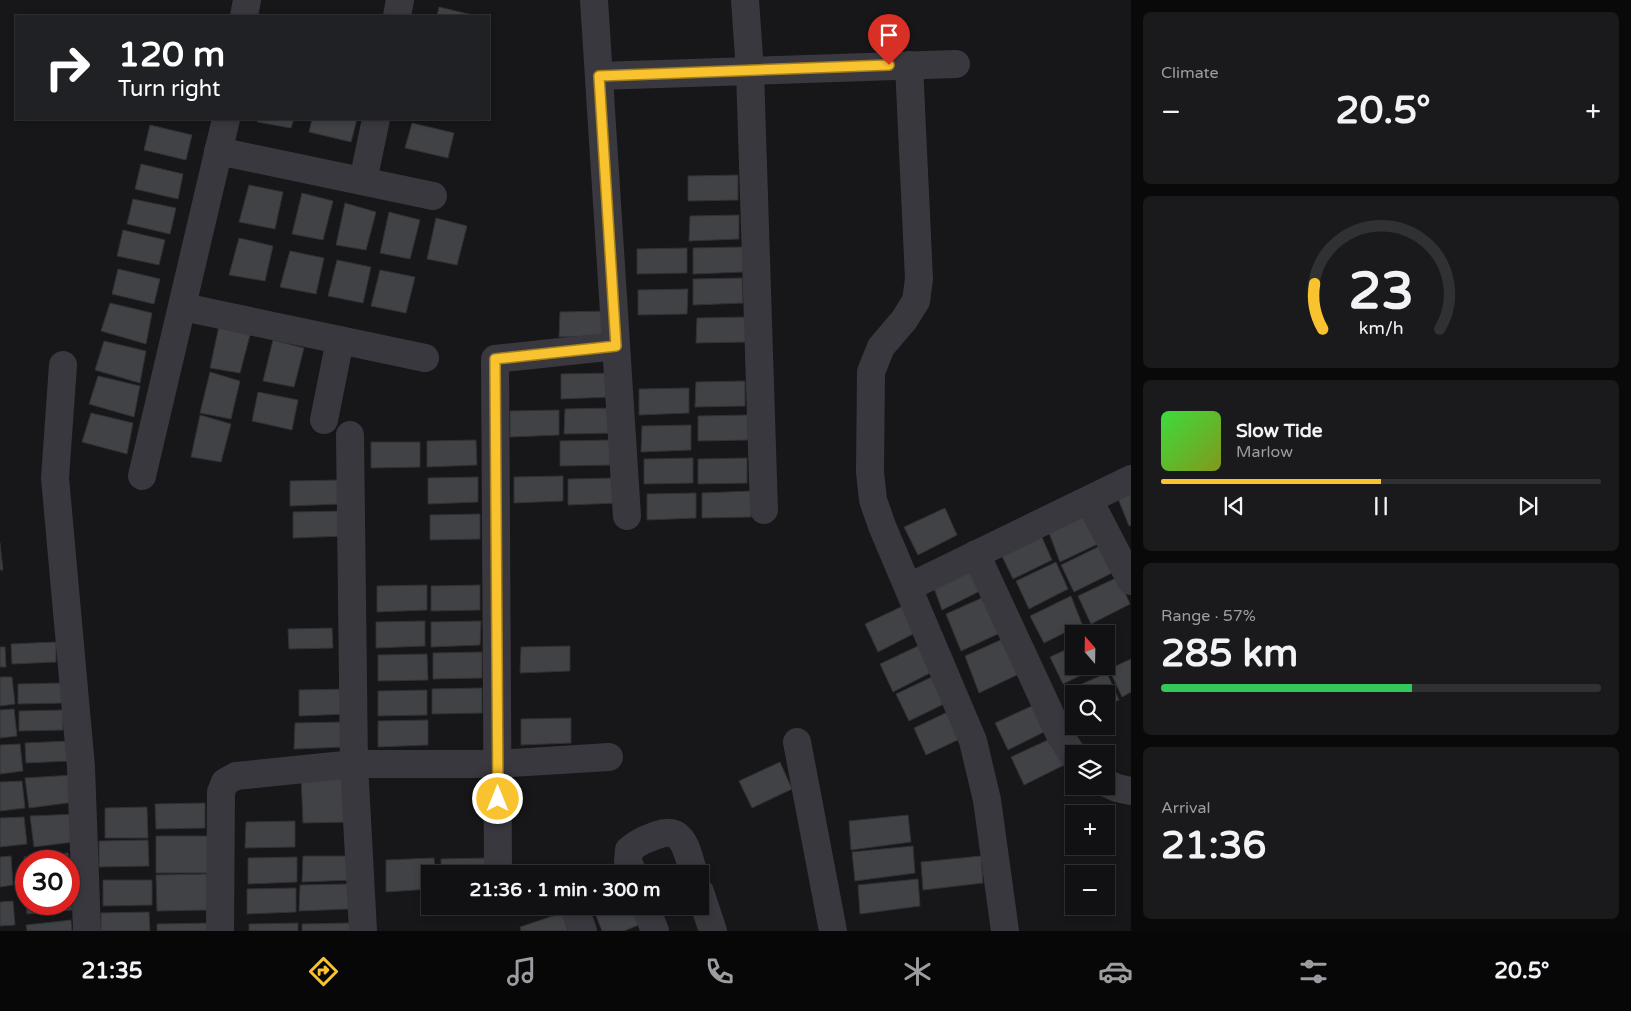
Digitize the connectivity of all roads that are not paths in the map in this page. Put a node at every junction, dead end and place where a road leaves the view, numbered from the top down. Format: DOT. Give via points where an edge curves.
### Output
graph roads {
  1 [pos="247,0"];
  2 [pos="400,0"];
  3 [pos="594,0"];
  4 [pos="744,0"];
  5 [pos="244,15"];
  6 [pos="396,15"];
  7 [pos="909,64"];
  8 [pos="956,64"];
  9 [pos="750,71"];
  10 [pos="599,76"];
  11 [pos="226,120"];
  12 [pos="376,120"];
  13 [pos="218,151"];
  14 [pos="363,181"];
  15 [pos="433,196"];
  16 [pos="183,307"];
  17 [pos="340,340"];
  18 [pos="616,346"];
  19 [pos="425,358"];
  20 [pos="62,364"];
  21 [pos="324,420"];
  22 [pos="350,435"];
  23 [pos="142,476"];
  24 [pos="1131,479"];
  25 [pos="1089,500"];
  26 [pos="764,510"];
  27 [pos="626,516"];
  28 [pos="976,554"];
  29 [pos="1131,581"];
  30 [pos="909,587"];
  31 [pos="797,742"];
  32 [pos="1067,745"];
  33 [pos="609,757"];
  34 [pos="354,764"];
  35 [pos="497,764"];
  36 [pos="1115,787"];
  37 [pos="1131,791"];
  38 [pos="498,865"];
  39 [pos="630,865"];
  40 [pos="691,865"];
  41 [pos="577,915"];
  42 [pos="648,915"];
  43 [pos="708,915"];
  44 [pos="87,931"];
  45 [pos="220,931"];
  46 [pos="363,931"];
  47 [pos="583,931"];
  48 [pos="654,931"];
  49 [pos="713,931"];
  50 [pos="833,931"];
  51 [pos="1005,931"];
  1 -- 5 [label="street"];
  2 -- 6 [label="street"];
  3 -- 10 [label="street"];
  4 -- 9 [label="street"];
  7 -- 8 [label="street"];
  7 -- 9 [label="street"];
  7 -- 30 [label="street" via="919,279 916,300 881,347 871,372 870,472 876,509"];
  9 -- 10 [label="street"];
  9 -- 26 [label="street"];
  10 -- 18 [label="street"];
  11 -- 13 [label="street"];
  12 -- 14 [label="street"];
  13 -- 14 [label="street"];
  13 -- 16 [label="street"];
  14 -- 15 [label="street"];
  16 -- 17 [label="street"];
  16 -- 23 [label="street"];
  17 -- 19 [label="street"];
  17 -- 21 [label="street"];
  18 -- 27 [label="street"];
  18 -- 35 [label="street" via="495,359"];
  20 -- 44 [label="street" via="55,478 81,767"];
  22 -- 34 [label="street"];
  24 -- 25 [label="street"];
  25 -- 28 [label="street"];
  25 -- 29 [label="street"];
  28 -- 30 [label="street"];
  28 -- 32 [label="street"];
  30 -- 51 [label="street" via="973,741 987,800"];
  31 -- 50 [label="street"];
  33 -- 35 [label="street"];
  34 -- 35 [label="street"];
  34 -- 45 [label="street" via="236,776 225,782 220,799"];
  34 -- 46 [label="street"];
  35 -- 38 [label="street"];
  36 -- 37 [label="street"];
  39 -- 40 [label="street" via="629,850 639,842 667,831 676,833 683,842"];
  41 -- 47 [label="street"];
  42 -- 48 [label="street"];
  43 -- 49 [label="street"];
}
